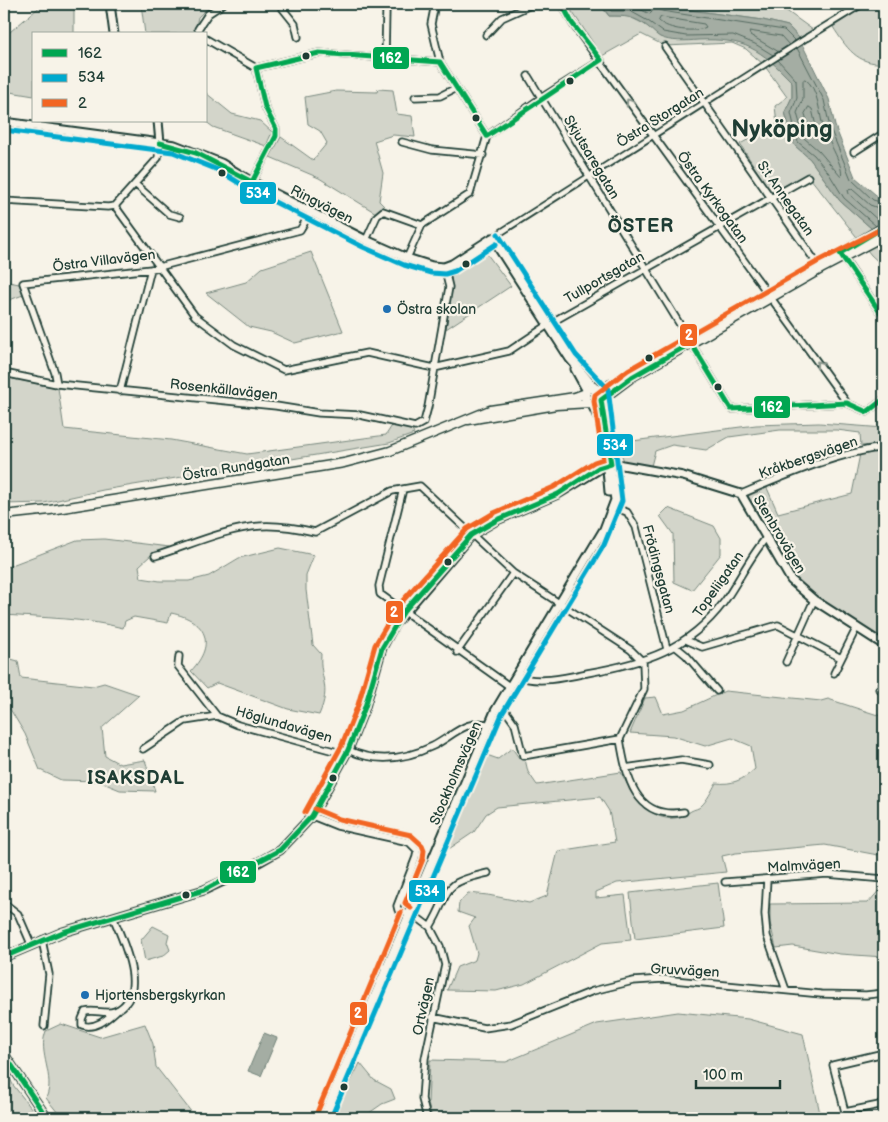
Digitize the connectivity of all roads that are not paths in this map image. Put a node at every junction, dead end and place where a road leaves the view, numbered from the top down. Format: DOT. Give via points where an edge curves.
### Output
graph roads {
  1 [pos="110,4"];
  2 [pos="223,4"];
  3 [pos="278,4"];
  4 [pos="435,4"];
  5 [pos="533,4"];
  6 [pos="562,4"];
  7 [pos="862,4"];
  8 [pos="516,6"];
  9 [pos="386,11"];
  10 [pos="114,32"];
  11 [pos="199,32"];
  12 [pos="486,35"];
  13 [pos="298,37"];
  14 [pos="808,37"];
  15 [pos="208,40"];
  16 [pos="665,47"];
  17 [pos="385,60"];
  18 [pos="601,60"];
  19 [pos="440,62"];
  20 [pos="256,68"];
  21 [pos="528,76"];
  22 [pos="456,88"];
  23 [pos="416,97"];
  24 [pos="541,98"];
  25 [pos="704,102"];
  26 [pos="4,122"];
  27 [pos="158,122"];
  28 [pos="884,133"];
  29 [pos="652,135"];
  30 [pos="487,136"];
  31 [pos="402,142"];
  32 [pos="160,143"];
  33 [pos="854,152"];
  34 [pos="483,155"];
  35 [pos="588,176"];
  36 [pos="808,177"];
  37 [pos="252,182"];
  38 [pos="135,184"];
  39 [pos="770,198"];
  40 [pos="4,200"];
  41 [pos="115,206"];
  42 [pos="311,212"];
  43 [pos="180,218"];
  44 [pos="422,225"];
  45 [pos="720,226"];
  46 [pos="884,227"];
  47 [pos="884,236"];
  48 [pos="492,238"];
  49 [pos="871,239"];
  50 [pos="366,240"];
  51 [pos="841,256"];
  52 [pos="407,258"];
  53 [pos="818,265"];
  54 [pos="160,266"];
  55 [pos="444,267"];
  56 [pos="646,268"];
  57 [pos="151,269"];
  58 [pos="771,297"];
  59 [pos="884,318"];
  60 [pos="548,325"];
  61 [pos="682,328"];
  62 [pos="692,343"];
  63 [pos="570,359"];
  64 [pos="434,368"];
  65 [pos="4,372"];
  66 [pos="632,377"];
  67 [pos="57,384"];
  68 [pos="597,389"];
  69 [pos="120,391"];
  70 [pos="586,392"];
  71 [pos="884,399"];
  72 [pos="601,400"];
  73 [pos="847,403"];
  74 [pos="590,404"];
  75 [pos="466,420"];
  76 [pos="884,447"];
  77 [pos="608,464"];
  78 [pos="403,489"];
  79 [pos="741,494"];
  80 [pos="612,507"];
  81 [pos="4,515"];
  82 [pos="471,535"];
  83 [pos="766,538"];
  84 [pos="155,556"];
  85 [pos="513,573"];
  86 [pos="814,600"];
  87 [pos="561,604"];
  88 [pos="404,611"];
  89 [pos="857,627"];
  90 [pos="797,636"];
  91 [pos="686,640"];
  92 [pos="884,645"];
  93 [pos="674,646"];
  94 [pos="667,649"];
  95 [pos="458,652"];
  96 [pos="179,656"];
  97 [pos="841,658"];
  98 [pos="643,662"];
  99 [pos="786,662"];
  100 [pos="834,673"];
  101 [pos="516,676"];
  102 [pos="884,682"];
  103 [pos="509,686"];
  104 [pos="879,688"];
  105 [pos="717,691"];
  106 [pos="500,702"];
  107 [pos="217,716"];
  108 [pos="490,725"];
  109 [pos="620,739"];
  110 [pos="143,749"];
  111 [pos="346,752"];
  112 [pos="710,765"];
  113 [pos="625,768"];
  114 [pos="684,812"];
  115 [pos="312,816"];
  116 [pos="488,873"];
  117 [pos="767,879"];
  118 [pos="884,879"];
  119 [pos="725,882"];
  120 [pos="4,904"];
  121 [pos="408,915"];
  122 [pos="113,917"];
  123 [pos="430,927"];
  124 [pos="42,940"];
  125 [pos="31,944"];
  126 [pos="4,956"];
  127 [pos="786,990"];
  128 [pos="884,993"];
  129 [pos="118,1010"];
  130 [pos="432,1017"];
  131 [pos="44,1026"];
  132 [pos="884,1053"];
  133 [pos="4,1054"];
  134 [pos="884,1104"];
  135 [pos="47,1118"];
  136 [pos="323,1118"];
  137 [pos="427,1118"];
  1 -- 10 [label="street"];
  2 -- 11 [label="street" via="202,20"];
  3 -- 13 [label="street" via="295,24"];
  4 -- 19 [label="street" via="432,24"];
  5 -- 8 [label="street"];
  6 -- 18 [label="street, Östra Kyrkogatan" via="572,23"];
  7 -- 14 [label="street"];
  8 -- 12 [label="street"];
  9 -- 17 [label="street"];
  14 -- 25 [label="street, Östra Storgatan"];
  15 -- 20 [label="street"];
  16 -- 25 [label="street, S:t Annegatan"];
  17 -- 19 [label="street"];
  17 -- 20 [label="street" via="319,53"];
  18 -- 24 [label="street"];
  29 -- 18 [label="street, Östra Kyrkogatan, one-way"];
  19 -- 22 [label="street"];
  20 -- 37 [label="street" via="265,108 276,129 276,136"];
  21 -- 24 [label="street, Skjutsaregatan"];
  22 -- 23 [label="street" via="440,96"];
  22 -- 30 [label="street"];
  24 -- 30 [label="street"];
  24 -- 35 [label="street, Skjutsaregatan"];
  25 -- 29 [label="street, Östra Storgatan"];
  25 -- 39 [label="street, S:t Annegatan"];
  26 -- 32 [label="street, Ringvägen"];
  27 -- 32 [label="street"];
  28 -- 33 [label="street"];
  29 -- 35 [label="street, Östra Storgatan"];
  29 -- 45 [label="street, Östra Kyrkogatan"];
  30 -- 34 [label="street"];
  31 -- 34 [label="street" via="432,150"];
  32 -- 37 [label="street, Ringvägen" via="206,157"];
  32 -- 38 [label="street" via="158,158"];
  34 -- 44 [label="street" via="470,194"];
  35 -- 48 [label="street, Östra Storgatan"];
  35 -- 56 [label="street, Skjutsaregatan"];
  36 -- 39 [label="street, Tullportsgatan"];
  37 -- 42 [label="street, Ringvägen"];
  38 -- 41 [label="street"];
  38 -- 43 [label="street" via="169,214"];
  39 -- 45 [label="street, Tullportsgatan"];
  39 -- 53 [label="street, S:t Annegatan"];
  40 -- 41 [label="street"];
  41 -- 54 [label="street"];
  42 -- 50 [label="street, Ringvägen"];
  42 -- 54 [label="street, Östra Villavägen" via="300,230"];
  44 -- 50 [label="street" via="383,212 377,216"];
  44 -- 52 [label="street"];
  45 -- 56 [label="street, Tullportsgatan"];
  45 -- 58 [label="street, Östra Kyrkogatan"];
  46 -- 49 [label="main road"];
  47 -- 49 [label="main road"];
  48 -- 55 [label="street"];
  48 -- 60 [label="street"];
  49 -- 51 [label="main road"];
  50 -- 52 [label="street, Ringvägen"];
  51 -- 53 [label="main road"];
  51 -- 58 [label="main road"];
  51 -- 59 [label="street"];
  52 -- 55 [label="street, Ringvägen"];
  53 -- 58 [label="main road"];
  54 -- 57 [label="street, Östra Villavägen"];
  54 -- 64 [label="street" via="195,316 234,345 284,370 367,353"];
  55 -- 64 [label="street" via="449,287"];
  56 -- 60 [label="street, Tullportsgatan"];
  56 -- 61 [label="street, Skjutsaregatan"];
  57 -- 67 [label="street, Östra Villavägen" via="22,283"];
  57 -- 69 [label="street"];
  58 -- 62 [label="main road"];
  73 -- 58 [label="street, Östra Kyrkogatan, one-way"];
  60 -- 63 [label="street"];
  60 -- 64 [label="street, Tullportsgatan" via="509,351"];
  62 -- 66 [label="main road"];
  62 -- 73 [label="street" via="731,409"];
  63 -- 68 [label="street"];
  63 -- 70 [label="street"];
  64 -- 69 [label="street, Rosenkällavägen" via="424,422 415,427 360,415"];
  65 -- 67 [label="street, Rosenkällavägen"];
  66 -- 68 [label="main road"];
  66 -- 72 [label="main road"];
  67 -- 69 [label="street, Rosenkällavägen"];
  68 -- 70 [label="main road"];
  68 -- 72 [label="main road"];
  70 -- 74 [label="main road" via="585,398"];
  70 -- 75 [label="main road, Östra Rundgatan" via="575,397 490,410"];
  71 -- 73 [label="street" via="867,412"];
  72 -- 74 [label="main road"];
  72 -- 77 [label="street, Stockholmsvägen"];
  74 -- 75 [label="main road, Östra Rundgatan" via="556,405"];
  74 -- 77 [label="street, Stockholmsvägen" via="595,409"];
  75 -- 81 [label="main road, Östra Rundgatan" via="390,451 344,463"];
  76 -- 79 [label="street, Kråkbergsvägen" via="860,450 819,463"];
  77 -- 79 [label="street, Stenbrovägen" via="682,476"];
  77 -- 80 [label="street, Stockholmsvägen"];
  77 -- 82 [label="street" via="558,494"];
  78 -- 82 [label="street" via="420,486"];
  78 -- 84 [label="street" via="392,491 315,532 286,526 259,526"];
  78 -- 88 [label="street" via="379,589 381,596"];
  79 -- 83 [label="street, Stenbrovägen"];
  80 -- 87 [label="street, Stockholmsvägen" via="604,529"];
  80 -- 94 [label="street, Frödingsgatan" via="627,512 636,527"];
  82 -- 85 [label="street"];
  82 -- 88 [label="street"];
  83 -- 86 [label="street, Stenbrovägen" via="792,580"];
  83 -- 91 [label="street, Topeliigatan" via="724,601 703,627"];
  85 -- 87 [label="street"];
  85 -- 95 [label="street"];
  86 -- 89 [label="street, Stenbrovägen"];
  86 -- 90 [label="street"];
  87 -- 98 [label="street"];
  87 -- 101 [label="street, Stockholmsvägen"];
  88 -- 95 [label="street"];
  88 -- 111 [label="street" via="382,648 365,707"];
  89 -- 92 [label="street, Stenbrovägen"];
  89 -- 97 [label="street"];
  90 -- 91 [label="street" via="778,625 702,647"];
  90 -- 97 [label="street"];
  90 -- 99 [label="street"];
  91 -- 93 [label="street, Topeliigatan"];
  93 -- 94 [label="street, Topeliigatan"];
  93 -- 105 [label="street"];
  94 -- 98 [label="street, Topeliigatan"];
  95 -- 103 [label="street"];
  96 -- 107 [label="street, Höglundavägen" via="178,666"];
  97 -- 100 [label="street"];
  98 -- 101 [label="street, Topeliigatan" via="563,678 529,680"];
  98 -- 109 [label="street" via="644,689"];
  101 -- 103 [label="street, Stockholmsvägen"];
  102 -- 104 [label="street"];
  103 -- 106 [label="street, Stockholmsvägen"];
  106 -- 108 [label="street, Stockholmsvägen"];
  106 -- 109 [label="street" via="515,724 522,756"];
  107 -- 110 [label="street, Höglundavägen" via="185,721"];
  107 -- 111 [label="street, Höglundavägen" via="238,725"];
  108 -- 111 [label="street, Höglundavägen" via="478,722 469,725 433,746 404,756 372,759"];
  108 -- 121 [label="street, Stockholmsvägen"];
  109 -- 113 [label="street"];
  111 -- 115 [label="street"];
  112 -- 113 [label="street" via="681,760"];
  113 -- 114 [label="street" via="638,798 658,812"];
  115 -- 121 [label="street" via="337,826 409,842 417,850 396,902 398,910"];
  115 -- 122 [label="street" via="280,850 234,876 176,899"];
  116 -- 123 [label="street" via="456,881 446,891"];
  117 -- 118 [label="street, Malmvägen" via="827,874"];
  117 -- 119 [label="street, Malmvägen"];
  117 -- 127 [label="street" via="767,936"];
  120 -- 125 [label="street" via="18,914"];
  121 -- 123 [label="street"];
  121 -- 136 [label="street, Stockholmsvägen"];
  122 -- 124 [label="street"];
  122 -- 129 [label="street" via="134,983 126,1004"];
  123 -- 130 [label="street, Ortvägen" via="445,964"];
  124 -- 125 [label="street"];
  124 -- 131 [label="street" via="48,974"];
  125 -- 126 [label="street"];
  127 -- 128 [label="street, Gruvvägen" via="821,994"];
  127 -- 130 [label="street, Gruvvägen" via="663,979 633,981 593,991 511,1024 484,1028"];
  129 -- 129 [label="street" via="85,1012 82,1025 98,1025"];
  130 -- 137 [label="street, Ortvägen" via="422,1099"];
  132 -- 134 [label="street" via="833,1064 845,1112"];
  133 -- 135 [label="main road"];
}
